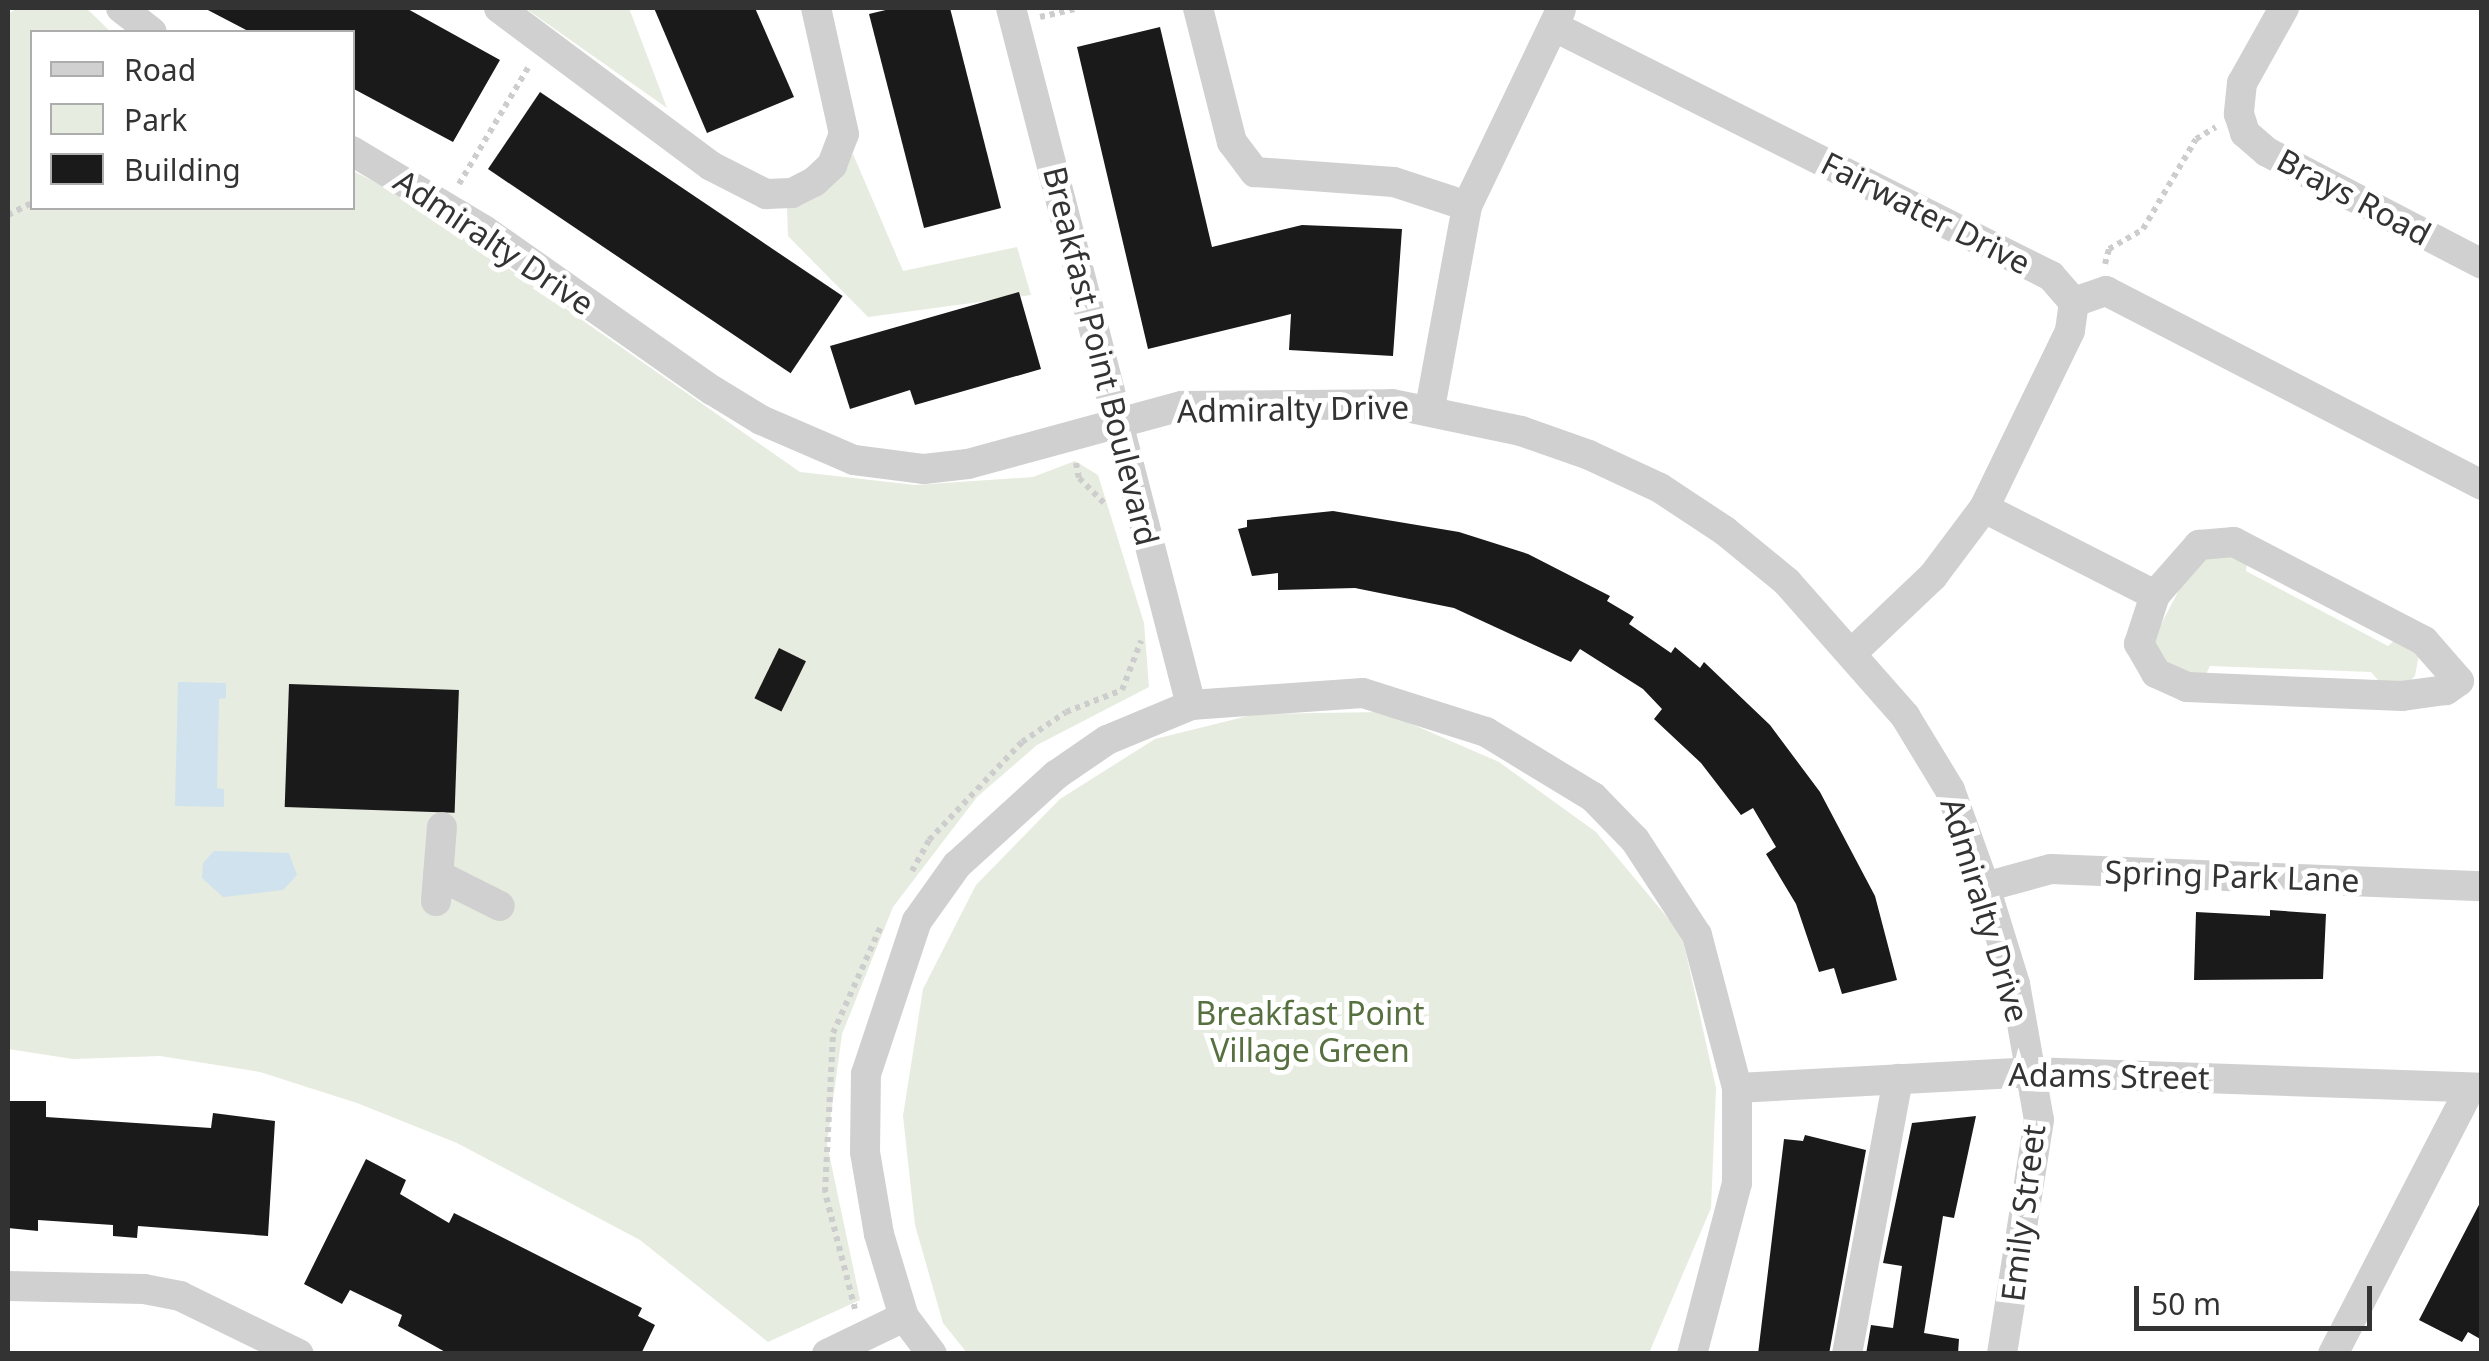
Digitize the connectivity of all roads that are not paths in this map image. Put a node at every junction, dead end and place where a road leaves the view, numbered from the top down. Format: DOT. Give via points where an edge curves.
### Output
graph roads {
  1 [pos="122,8"];
  2 [pos="167,8"];
  3 [pos="500,8"];
  4 [pos="816,8"];
  5 [pos="1011,8"];
  6 [pos="1198,8"];
  7 [pos="2284,8"];
  8 [pos="1558,17"];
  9 [pos="149,30"];
  10 [pos="152,30"];
  11 [pos="355,153"];
  12 [pos="1467,206"];
  13 [pos="2482,264"];
  14 [pos="2074,302"];
  15 [pos="1430,408"];
  16 [pos="1118,422"];
  17 [pos="2482,485"];
  18 [pos="1984,508"];
  19 [pos="2155,595"];
  20 [pos="1854,651"];
  21 [pos="1191,705"];
  22 [pos="442,827"];
  23 [pos="2482,886"];
  24 [pos="1986,888"];
  25 [pos="500,906"];
  26 [pos="2030,1072"];
  27 [pos="1898,1079"];
  28 [pos="1737,1088"];
  29 [pos="2476,1088"];
  30 [pos="8,1286"];
  31 [pos="904,1317"];
  32 [pos="298,1354"];
  33 [pos="828,1354"];
  34 [pos="932,1354"];
  35 [pos="1692,1354"];
  36 [pos="1847,1354"];
  37 [pos="2002,1354"];
  38 [pos="2333,1354"];
  1 -- 9 [label="street"];
  2 -- 10 [label="street"];
  3 -- 4 [label="street" via="741,185 792,193 832,166 844,134"];
  5 -- 16 [label="street, Breakfast Point Boulevard"];
  6 -- 12 [label="street" via="1232,142 1255,172 1394,182"];
  7 -- 13 [label="street, Brays Road" via="2242,83 2238,114 2245,133 2267,152"];
  8 -- 12 [label="street"];
  8 -- 14 [label="street, Fairwater Drive" via="2050,276"];
  11 -- 16 [label="street, Admiralty Drive" via="446,206 712,390 810,444 854,460 924,469"];
  12 -- 15 [label="street"];
  14 -- 17 [label="street" via="2106,291"];
  14 -- 18 [label="street" via="2070,331"];
  15 -- 16 [label="street, Admiralty Drive" via="1182,406"];
  15 -- 20 [label="street, Admiralty Drive" via="1521,431 1660,488 1787,582"];
  16 -- 21 [label="street, Breakfast Point Boulevard"];
  18 -- 19 [label="street"];
  18 -- 20 [label="street" via="1933,576"];
  19 -- 19 [label="street" via="2199,544 2234,542 2424,641 2459,682 2402,696 2187,687 2156,672 2139,644"];
  20 -- 24 [label="street, Admiralty Drive" via="1906,716 1950,790"];
  21 -- 28 [label="street" via="1363,693 1486,732 1593,797 1635,840 1696,935"];
  21 -- 31 [label="street" via="1107,740 1056,775 957,865 918,921 866,1074 865,1152 879,1234"];
  22 -- 25 [label="street" via="436,888"];
  23 -- 24 [label="street, Spring Park Lane" via="2051,869"];
  24 -- 26 [label="street, Admiralty Drive" via="2015,984"];
  26 -- 27 [label="street, Adams Street"];
  26 -- 29 [label="street, Adams Street"];
  26 -- 37 [label="street, Emily Street" via="2039,1120"];
  27 -- 28 [label="street, Adams Street"];
  27 -- 36 [label="street"];
  28 -- 35 [label="street" via="1738,1183"];
  29 -- 38 [label="street"];
  30 -- 32 [label="street" via="180,1296"];
  31 -- 33 [label="street"];
  31 -- 34 [label="street"];
}
